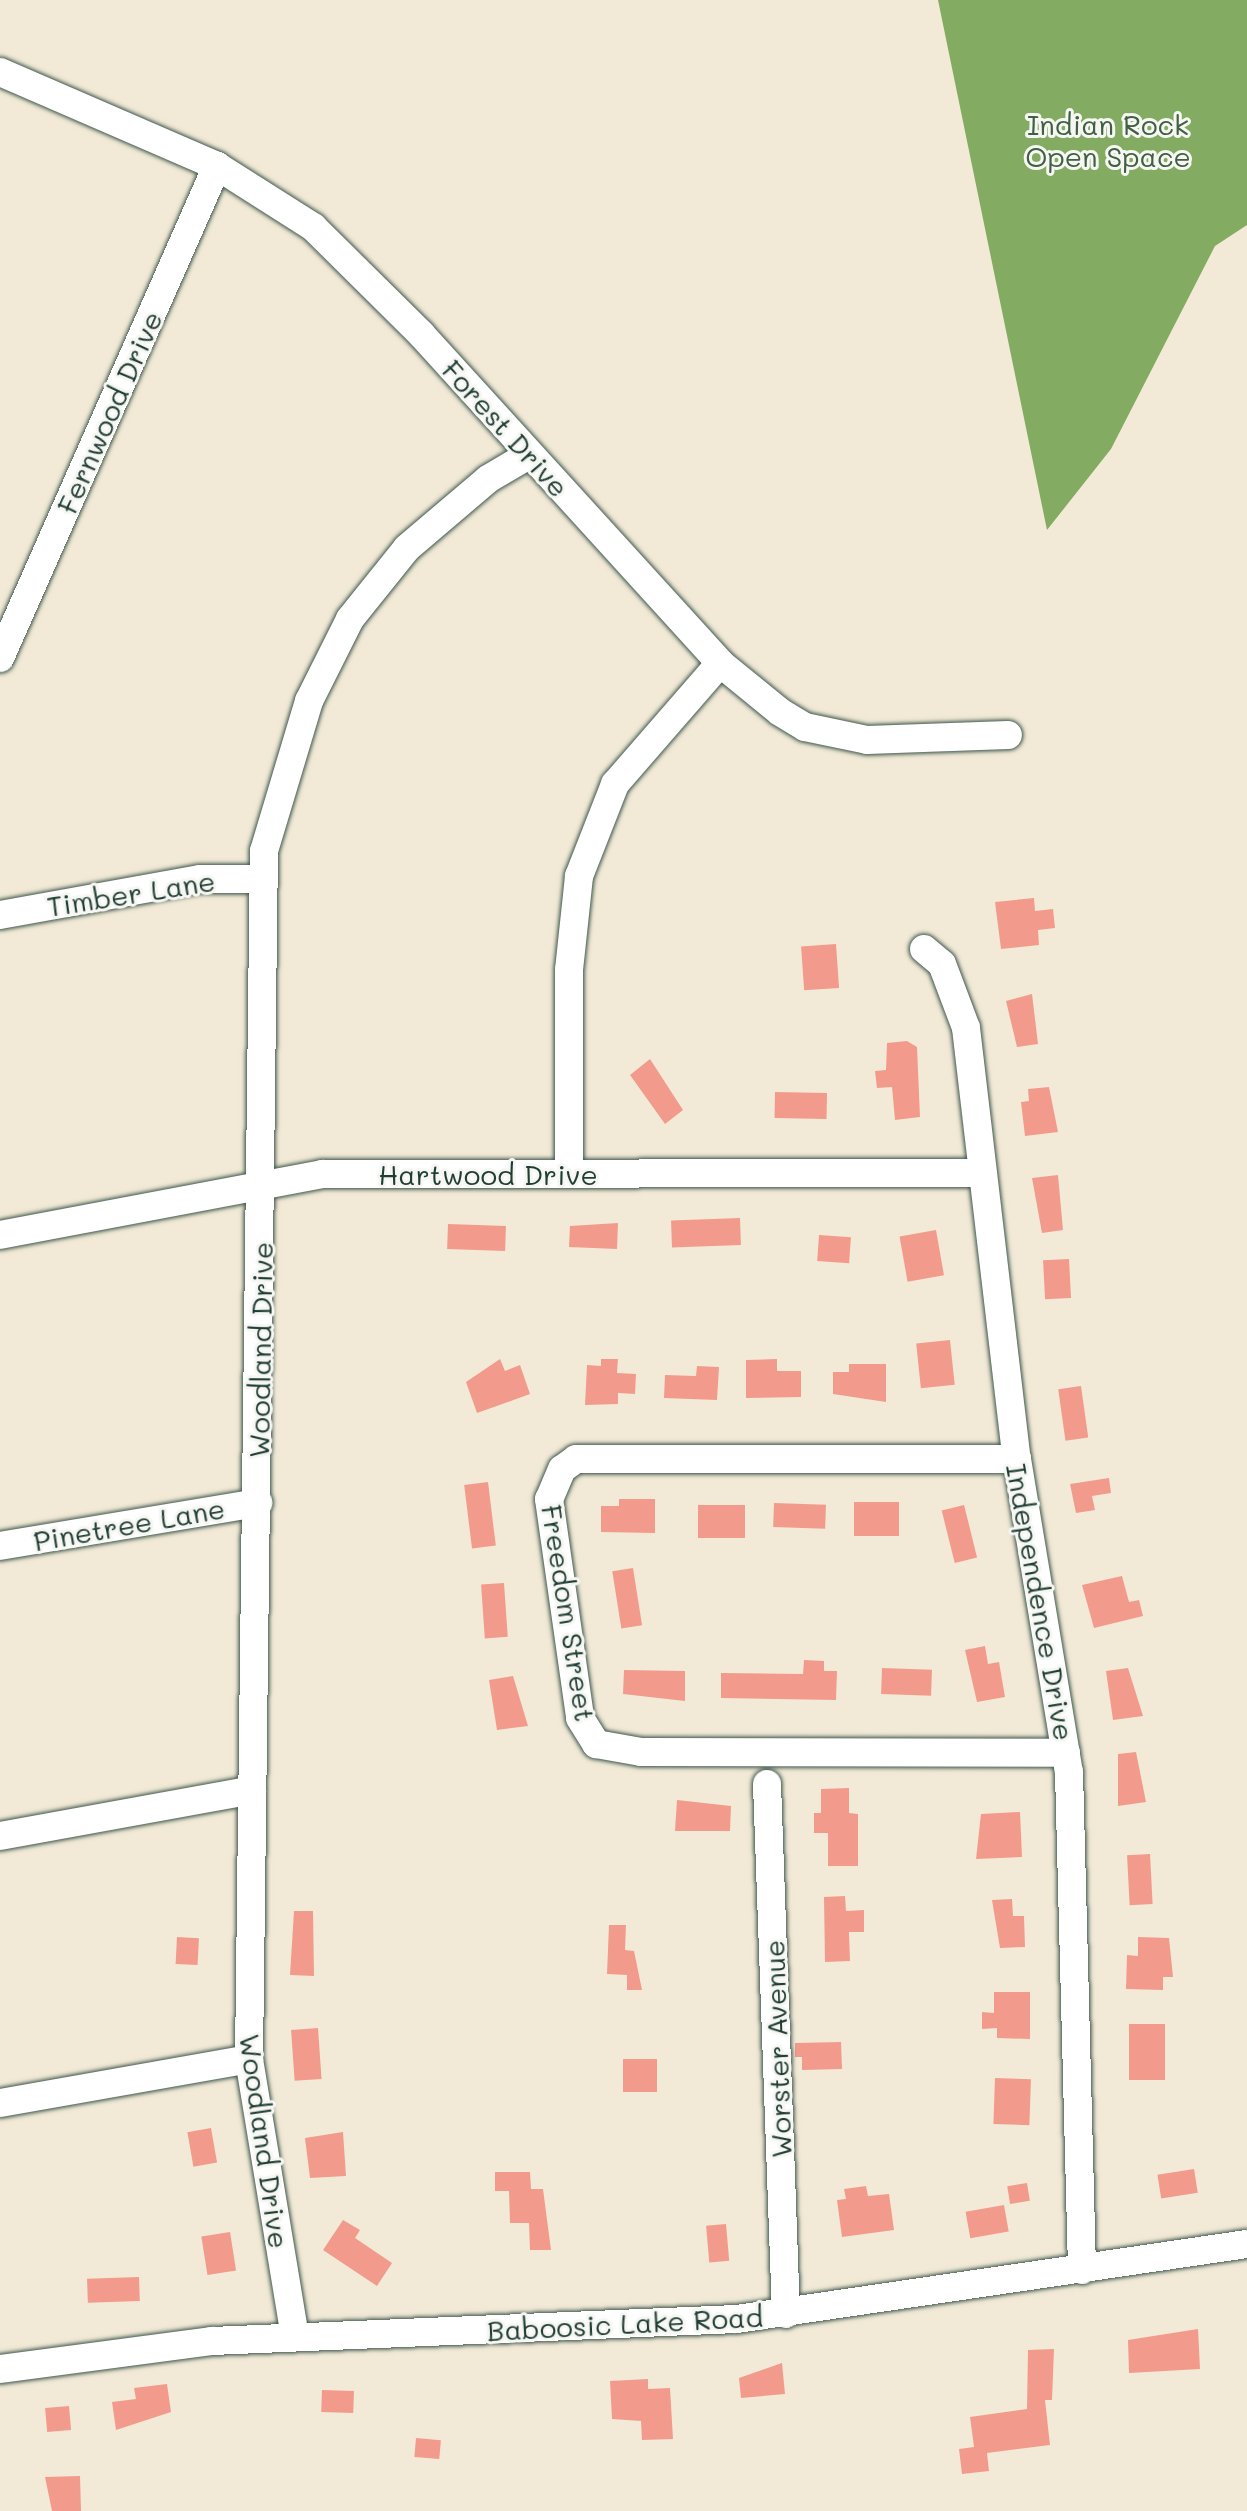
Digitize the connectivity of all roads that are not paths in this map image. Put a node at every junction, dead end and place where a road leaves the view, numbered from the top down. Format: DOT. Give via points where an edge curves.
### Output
graph roads {
  1 [pos="0,72"];
  2 [pos="217,166"];
  3 [pos="527,456"];
  4 [pos="0,658"];
  5 [pos="720,663"];
  6 [pos="1008,735"];
  7 [pos="262,879"];
  8 [pos="0,915"];
  9 [pos="924,949"];
  10 [pos="569,1173"];
  11 [pos="981,1173"];
  12 [pos="262,1182"];
  13 [pos="0,1235"];
  14 [pos="1017,1459"];
  15 [pos="258,1503"];
  16 [pos="0,1546"];
  17 [pos="1066,1753"];
  18 [pos="767,1784"];
  19 [pos="252,1790"];
  20 [pos="0,1836"];
  21 [pos="249,2059"];
  22 [pos="0,2103"];
  23 [pos="1247,2244"];
  24 [pos="1082,2270"];
  25 [pos="786,2314"];
  26 [pos="295,2337"];
  27 [pos="0,2369"];
  1 -- 2 [label="street, Forest Drive"];
  2 -- 3 [label="street, Forest Drive" via="279,200 347,259"];
  2 -- 4 [label="street, Fernwood Drive"];
  3 -- 5 [label="street, Forest Drive"];
  3 -- 7 [label="street, Woodland Drive" via="488,479 407,548 350,619 294,744"];
  5 -- 6 [label="street, Forest Drive" via="780,712 835,736"];
  5 -- 10 [label="street" via="615,784 579,876 569,970"];
  7 -- 8 [label="street, Timber Lane" via="200,879"];
  7 -- 12 [label="street, Woodland Drive"];
  9 -- 11 [label="street, Independence Drive" via="942,964 966,1028"];
  10 -- 11 [label="street, Hartwood Drive"];
  10 -- 12 [label="street, Hartwood Drive" via="322,1174"];
  11 -- 14 [label="street, Independence Drive"];
  12 -- 13 [label="street, Hartwood Drive"];
  12 -- 15 [label="street, Woodland Drive"];
  14 -- 17 [label="street, Independence Drive"];
  14 -- 17 [label="street, Freedom Street" via="576,1459 562,1469 549,1499 580,1718 596,1744 641,1752"];
  15 -- 16 [label="street, Pinetree Lane"];
  15 -- 19 [label="street, Woodland Drive"];
  17 -- 24 [label="street, Independence Drive" via="1076,1843"];
  18 -- 25 [label="street, Worster Avenue"];
  19 -- 20 [label="street"];
  19 -- 21 [label="street, Woodland Drive"];
  21 -- 22 [label="street"];
  21 -- 26 [label="street, Woodland Drive"];
  23 -- 24 [label="street, Baboosic Lake Road"];
  24 -- 25 [label="street, Baboosic Lake Road"];
  25 -- 26 [label="street, Baboosic Lake Road"];
  26 -- 27 [label="street, Baboosic Lake Road" via="111,2349"];
}
